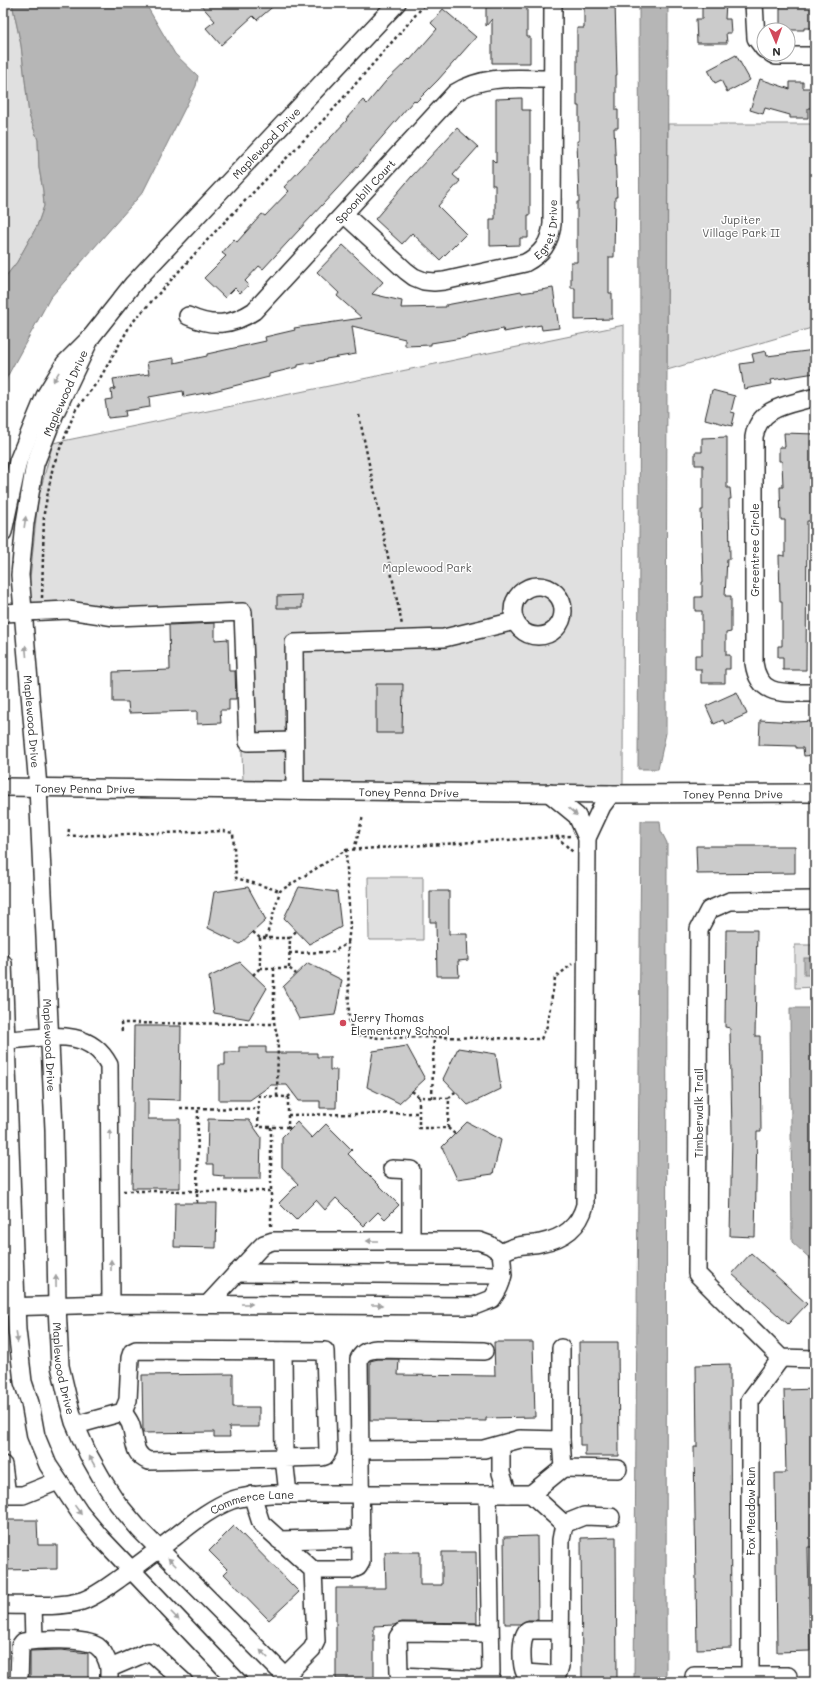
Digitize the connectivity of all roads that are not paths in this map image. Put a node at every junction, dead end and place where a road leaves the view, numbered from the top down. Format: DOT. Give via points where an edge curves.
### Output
graph roads {
  1 [pos="396,3"];
  2 [pos="553,3"];
  3 [pos="754,3"];
  4 [pos="756,38"];
  5 [pos="796,56"];
  6 [pos="815,56"];
  7 [pos="552,79"];
  8 [pos="344,214"];
  9 [pos="188,316"];
  10 [pos="91,337"];
  11 [pos="815,397"];
  12 [pos="3,532"];
  13 [pos="23,612"];
  14 [pos="3,613"];
  15 [pos="515,620"];
  16 [pos="815,693"];
  17 [pos="294,741"];
  18 [pos="3,787"];
  19 [pos="38,788"];
  20 [pos="295,790"];
  21 [pos="549,793"];
  22 [pos="815,793"];
  23 [pos="611,794"];
  24 [pos="582,837"];
  25 [pos="815,900"];
  26 [pos="3,963"];
  27 [pos="50,1036"];
  28 [pos="5,1040"];
  29 [pos="392,1169"];
  30 [pos="7,1174"];
  31 [pos="411,1240"];
  32 [pos="501,1253"];
  33 [pos="236,1273"];
  34 [pos="503,1275"];
  35 [pos="111,1304"];
  36 [pos="208,1304"];
  37 [pos="56,1306"];
  38 [pos="9,1307"];
  39 [pos="561,1348"];
  40 [pos="283,1351"];
  41 [pos="484,1351"];
  42 [pos="781,1358"];
  43 [pos="815,1359"];
  44 [pos="123,1412"];
  45 [pos="76,1425"];
  46 [pos="561,1440"];
  47 [pos="501,1445"];
  48 [pos="360,1450"];
  49 [pos="284,1458"];
  50 [pos="3,1465"];
  51 [pos="563,1468"];
  52 [pos="618,1469"];
  53 [pos="58,1481"];
  54 [pos="5,1494"];
  55 [pos="288,1494"];
  56 [pos="360,1494"];
  57 [pos="488,1494"];
  58 [pos="508,1494"];
  59 [pos="531,1494"];
  60 [pos="252,1495"];
  61 [pos="611,1517"];
  62 [pos="564,1524"];
  63 [pos="361,1538"];
  64 [pos="279,1540"];
  65 [pos="159,1549"];
  66 [pos="131,1570"];
  67 [pos="313,1570"];
  68 [pos="3,1605"];
  69 [pos="33,1605"];
  70 [pos="560,1630"];
  71 [pos="490,1633"];
  72 [pos="34,1640"];
  73 [pos="109,1674"];
  74 [pos="750,1675"];
  75 [pos="694,1676"];
  76 [pos="788,1676"];
  77 [pos="288,1679"];
  78 [pos="178,1681"];
  79 [pos="19,1682"];
  80 [pos="238,1682"];
  1 -- 10 [label="street, Maplewood Drive" via="133,284"];
  2 -- 7 [label="street, Egret Drive"];
  3 -- 4 [label="street"];
  5 -- 6 [label="street"];
  7 -- 8 [label="street, Spoonbill Court" via="490,79 463,88 448,100"];
  7 -- 8 [label="street, Egret Drive" via="552,224 547,244 534,259 444,281 424,281 406,271"];
  8 -- 9 [label="street, Spoonbill Court" via="261,305 245,317 216,324 201,322"];
  10 -- 12 [label="street, Maplewood Drive, one-way" via="65,363 45,396 18,461"];
  13 -- 10 [label="street, Maplewood Drive, one-way" via="20,575 25,523 35,464 55,413"];
  11 -- 16 [label="street, Greentree Circle" via="776,408 760,419 755,428 754,663 755,673 766,688 775,692"];
  13 -- 14 [label="street"];
  13 -- 17 [label="street" via="68,610 115,617 243,612 248,742"];
  19 -- 13 [label="street, Maplewood Drive, one-way"];
  15 -- 17 [label="street" via="444,638 294,643"];
  17 -- 20 [label="street"];
  18 -- 19 [label="street, Toney Penna Drive"];
  19 -- 20 [label="street, Toney Penna Drive"];
  19 -- 27 [label="street, Maplewood Drive"];
  20 -- 21 [label="street, Toney Penna Drive"];
  21 -- 23 [label="street, Toney Penna Drive"];
  21 -- 24 [label="street, one-way" via="577,816"];
  22 -- 23 [label="street, Toney Penna Drive"];
  23 -- 24 [label="street"];
  24 -- 32 [label="street" via="584,1205 579,1221 573,1229 557,1239 515,1247"];
  25 -- 42 [label="street, Timberwalk Trail" via="730,901 709,910 699,929 697,1274"];
  26 -- 28 [label="street"];
  27 -- 28 [label="street"];
  35 -- 27 [label="street, one-way" via="109,1065 97,1049 84,1040"];
  37 -- 27 [label="street, Maplewood Drive, one-way"];
  28 -- 30 [label="street"];
  29 -- 31 [label="street" via="411,1170"];
  30 -- 38 [label="street"];
  31 -- 32 [label="street" via="479,1241"];
  31 -- 33 [label="street, one-way" via="271,1242 264,1244"];
  32 -- 34 [label="street"];
  33 -- 34 [label="street"];
  33 -- 36 [label="street"];
  36 -- 34 [label="street, one-way" via="474,1306 492,1299"];
  35 -- 36 [label="street"];
  35 -- 37 [label="street"];
  37 -- 38 [label="street"];
  37 -- 45 [label="street, Maplewood Drive" via="60,1366"];
  38 -- 53 [label="street, one-way" via="17,1330 23,1382 36,1436"];
  39 -- 46 [label="street"];
  40 -- 44 [label="street" via="136,1350 130,1358 128,1400"];
  40 -- 49 [label="street"];
  40 -- 49 [label="street" via="325,1351 328,1451 322,1457"];
  41 -- 48 [label="street" via="377,1348 362,1354 359,1359"];
  42 -- 43 [label="street"];
  42 -- 74 [label="street, Fox Meadow Run" via="750,1400"];
  44 -- 45 [label="street"];
  44 -- 49 [label="street" via="130,1424 138,1455 149,1461"];
  65 -- 45 [label="street, Maplewood Drive, one-way" via="118,1504 88,1454"];
  46 -- 47 [label="street" via="520,1439"];
  46 -- 51 [label="street"];
  47 -- 48 [label="street" via="484,1449"];
  47 -- 58 [label="street" via="501,1473"];
  48 -- 56 [label="street"];
  49 -- 55 [label="street"];
  50 -- 54 [label="street"];
  51 -- 52 [label="street"];
  51 -- 59 [label="street"];
  53 -- 54 [label="street" via="23,1495"];
  53 -- 66 [label="street, one-way" via="80,1513"];
  55 -- 56 [label="street, Commerce Lane"];
  55 -- 60 [label="street, Commerce Lane"];
  56 -- 57 [label="street, Commerce Lane"];
  56 -- 63 [label="street"];
  57 -- 58 [label="street, Commerce Lane"];
  57 -- 71 [label="street"];
  58 -- 59 [label="street, Commerce Lane"];
  59 -- 62 [label="street"];
  60 -- 64 [label="street" via="261,1523"];
  60 -- 65 [label="street, Commerce Lane" via="215,1507"];
  61 -- 62 [label="street" via="584,1516"];
  62 -- 70 [label="street" via="561,1540"];
  63 -- 64 [label="street"];
  63 -- 67 [label="street" via="361,1562 358,1567 351,1570"];
  64 -- 67 [label="street"];
  65 -- 66 [label="street, Commerce Lane"];
  77 -- 65 [label="street, Maplewood Drive, one-way"];
  66 -- 69 [label="street, Commerce Lane" via="100,1593 82,1601"];
  66 -- 80 [label="street, one-way"];
  67 -- 77 [label="street" via="316,1641"];
  68 -- 69 [label="street, Commerce Lane"];
  69 -- 72 [label="street"];
  71 -- 71 [label="street" via="491,1673 483,1680 401,1676 398,1673 398,1637 402,1632"];
  72 -- 73 [label="street" via="90,1642 103,1651"];
  72 -- 79 [label="street" via="23,1642 20,1646"];
  73 -- 78 [label="street" via="115,1666 151,1652"];
  74 -- 75 [label="street"];
  74 -- 76 [label="street"];
}
